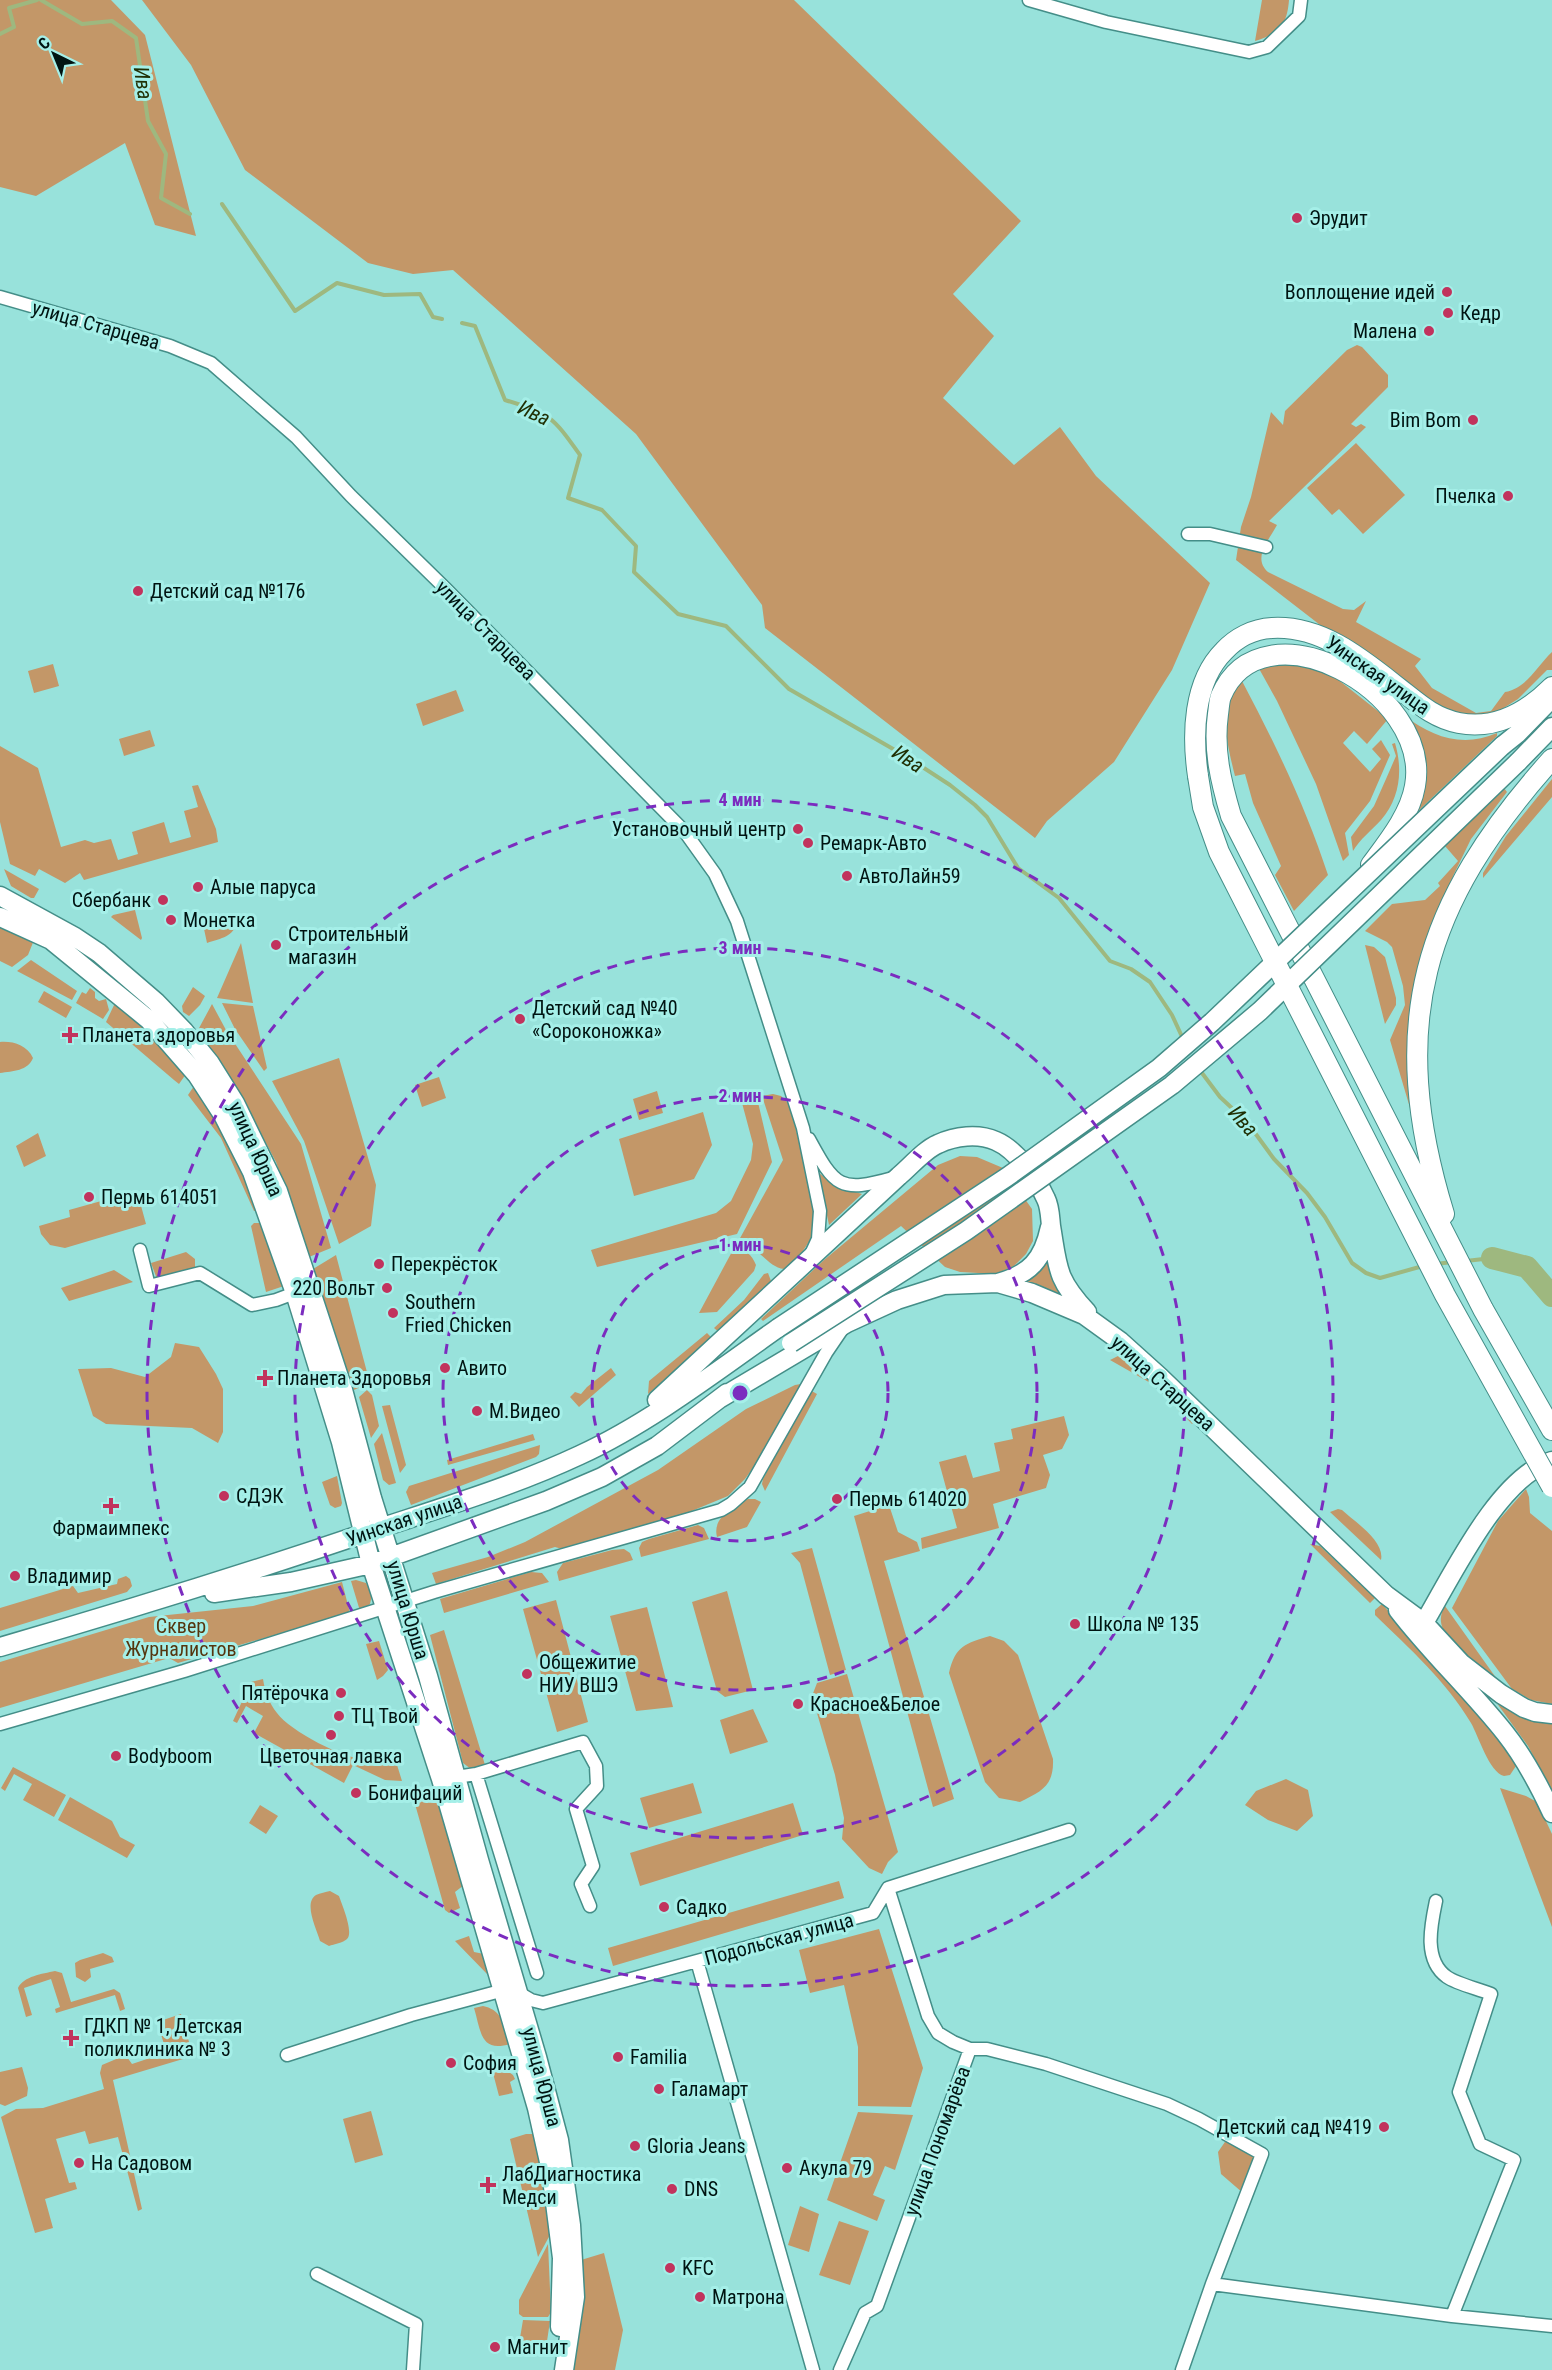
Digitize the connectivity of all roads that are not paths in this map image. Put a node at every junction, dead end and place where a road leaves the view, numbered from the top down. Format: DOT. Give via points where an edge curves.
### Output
graph roads {
  1 [pos="1029,0"];
  2 [pos="1301,0"];
  3 [pos="0,297"];
  4 [pos="1188,534"];
  5 [pos="1266,547"];
  6 [pos="1552,687"];
  7 [pos="1552,698"];
  8 [pos="1552,727"];
  9 [pos="1552,759"];
  10 [pos="1352,890"];
  11 [pos="0,896"];
  12 [pos="0,917"];
  13 [pos="802,1128"];
  14 [pos="899,1176"];
  15 [pos="1051,1224"];
  16 [pos="140,1250"];
  17 [pos="808,1260"];
  18 [pos="1459,1262"];
  19 [pos="999,1283"];
  20 [pos="302,1290"];
  21 [pos="847,1323"];
  22 [pos="1120,1341"];
  23 [pos="719,1399"];
  24 [pos="1552,1430"];
  25 [pos="621,1434"];
  26 [pos="1552,1461"];
  27 [pos="1552,1487"];
  28 [pos="382,1528"];
  29 [pos="363,1534"];
  30 [pos="391,1556"];
  31 [pos="371,1564"];
  32 [pos="1386,1595"];
  33 [pos="168,1599"];
  34 [pos="406,1602"];
  35 [pos="386,1609"];
  36 [pos="1424,1623"];
  37 [pos="0,1647"];
  38 [pos="1429,1649"];
  39 [pos="1552,1714"];
  40 [pos="0,1724"];
  41 [pos="476,1774"];
  42 [pos="449,1778"];
  43 [pos="1552,1813"];
  44 [pos="1069,1830"];
  45 [pos="888,1888"];
  46 [pos="1436,1901"];
  47 [pos="591,1906"];
  48 [pos="697,1961"];
  49 [pos="537,1972"];
  50 [pos="512,1992"];
  51 [pos="970,2049"];
  52 [pos="287,2055"];
  53 [pos="317,2274"];
  54 [pos="1212,2284"];
  55 [pos="1452,2316"];
  56 [pos="1552,2326"];
  57 [pos="413,2370"];
  58 [pos="551,2370"];
  59 [pos="564,2370"];
  60 [pos="813,2370"];
  61 [pos="840,2370"];
  62 [pos="1182,2370"];
  1 -- 2 [label="street" via="1106,22 1249,52 1267,47 1299,16"];
  3 -- 13 [label="street, улица Старцева" via="170,346 212,363 296,437 677,824 715,874 738,921"];
  4 -- 5 [label="street" via="1210,534"];
  6 -- 27 [label="main road, Уинская улица, bridge" via="1520,712 1500,721 1483,725 1442,719 1321,635 1298,629 1262,628 1233,641 1206,675 1199,702 1195,756 1203,807 1219,852 1445,1295"];
  7 -- 10 [label="main road, Уинская улица, bridge"];
  8 -- 23 [label="main road, Уинская улица, bridge" via="1260,1011 1172,1085 966,1231 791,1343"];
  9 -- 18 [label="main road" via="1483,845 1449,906 1425,976 1417,1061 1421,1116 1432,1171"];
  10 -- 18 [label="main road, Уинская улица, bridge" via="1408,808 1415,786 1412,744 1396,714 1346,671 1284,653 1259,657 1230,680 1221,697 1216,754 1231,816"];
  10 -- 25 [label="main road, Уинская улица, bridge" via="1159,1068 1007,1177"];
  11 -- 20 [label="main road, улица Юрша" via="99,953 156,1002 210,1063 235,1103 278,1191"];
  12 -- 20 [label="main road, улица Юрша" via="68,952 149,1020 197,1075 252,1172"];
  13 -- 14 [label="street" via="827,1172 846,1184 862,1186"];
  13 -- 17 [label="street" via="820,1211 818,1239"];
  14 -- 15 [label="main road" via="935,1145 956,1137 996,1141 1016,1156 1038,1184 1047,1201"];
  14 -- 17 [label="main road"];
  15 -- 19 [label="main road" via="1036,1262 1025,1273"];
  15 -- 22 [label="main road" via="1060,1276 1070,1294"];
  16 -- 20 [label="street" via="149,1286 200,1273 252,1305"];
  17 -- 25 [label="main road"];
  18 -- 24 [label="main road"];
  19 -- 21 [label="main road, улица Старцева" via="944,1285 897,1300"];
  19 -- 22 [label="main road, улица Старцева" via="1055,1301"];
  20 -- 28 [label="main road, улица Юрша" via="342,1386"];
  20 -- 29 [label="main road, улица Юрша"];
  21 -- 23 [label="main road, улица Старцева"];
  21 -- 34 [label="street" via="750,1487 731,1504 710,1514"];
  22 -- 32 [label="main road, улица Старцева"];
  23 -- 30 [label="main road, Уинская улица" via="657,1446 602,1477"];
  25 -- 28 [label="main road, Уинская улица" via="531,1476"];
  26 -- 36 [label="main road" via="1528,1472 1492,1509"];
  28 -- 29 [label="main road, Уинская улица"];
  28 -- 30 [label="main road, улица Юрша"];
  29 -- 31 [label="main road, улица Юрша"];
  29 -- 33 [label="main road, Уинская улица"];
  30 -- 31 [label="main road, Уинская улица"];
  30 -- 34 [label="main road, улица Юрша"];
  31 -- 33 [label="main road, Уинская улица" via="291,1582"];
  31 -- 35 [label="main road, улица Юрша"];
  32 -- 36 [label="main road, улица Старцева"];
  32 -- 38 [label="main road"];
  33 -- 37 [label="main road, Уинская улица"];
  34 -- 35 [label="street"];
  34 -- 42 [label="main road, улица Юрша"];
  35 -- 40 [label="street"];
  35 -- 42 [label="main road, улица Юрша"];
  36 -- 38 [label="main road"];
  36 -- 39 [label="main road, улица Старцева" via="1461,1663 1501,1694 1524,1708"];
  38 -- 43 [label="main road" via="1504,1732"];
  41 -- 42 [label="street"];
  41 -- 47 [label="street" via="583,1742 596,1766 597,1785 576,1809 593,1866 581,1884"];
  41 -- 49 [label="street"];
  42 -- 50 [label="main road, улица Юрша"];
  44 -- 45 [label="street"];
  45 -- 48 [label="street, Подольская улица" via="873,1913"];
  45 -- 51 [label="street, улица Пономарёва" via="928,2016 938,2033"];
  46 -- 55 [label="street" via="1432,1958 1446,1976 1491,1994 1459,2092 1480,2144 1514,2160"];
  48 -- 50 [label="street, Подольская улица" via="543,2003"];
  48 -- 60 [label="street"];
  50 -- 52 [label="street" via="400,2019"];
  50 -- 58 [label="main road, улица Юрша" via="556,2204 562,2258 560,2328"];
  50 -- 59 [label="main road, улица Юрша" via="558,2140 571,2224 575,2297"];
  51 -- 54 [label="street" via="987,2049 1046,2064 1167,2104 1262,2154"];
  51 -- 61 [label="street, улица Пономарёва" via="877,2306 865,2313"];
  53 -- 57 [label="street" via="416,2324"];
  54 -- 55 [label="street"];
  54 -- 62 [label="street"];
  55 -- 56 [label="street"];
}
